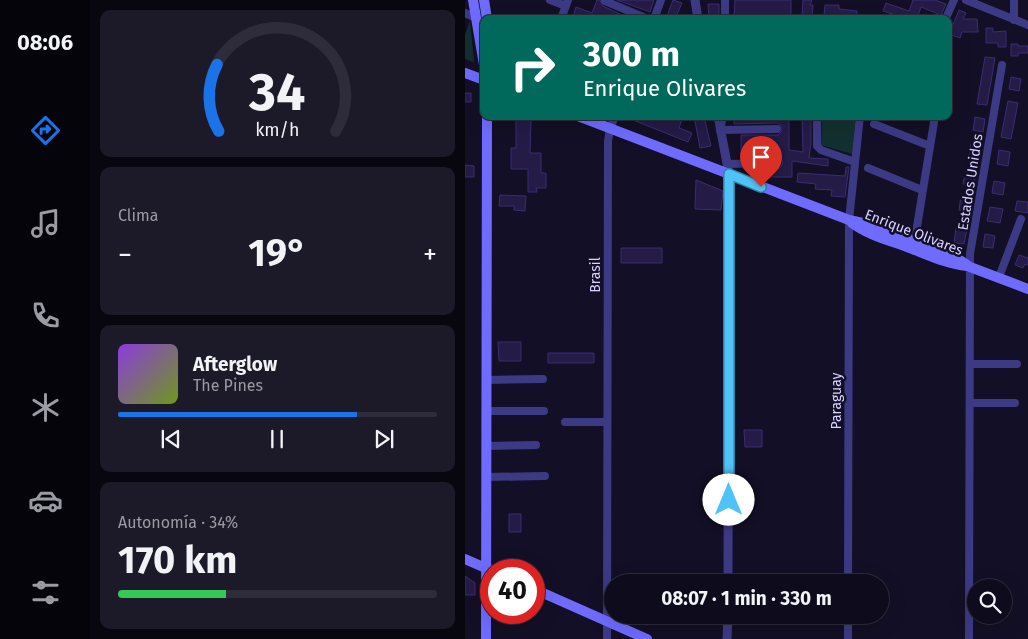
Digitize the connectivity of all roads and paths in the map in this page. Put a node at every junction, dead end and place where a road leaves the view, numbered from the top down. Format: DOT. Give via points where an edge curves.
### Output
graph roads {
  1 [pos="473,0"];
  2 [pos="484,0"];
  3 [pos="550,0"];
  4 [pos="661,0"];
  5 [pos="695,0"];
  6 [pos="725,0"];
  7 [pos="954,0"];
  8 [pos="967,0"];
  9 [pos="1015,0"];
  10 [pos="605,1"];
  11 [pos="567,3"];
  12 [pos="465,13"];
  13 [pos="486,15"];
  14 [pos="562,15"];
  15 [pos="638,15"];
  16 [pos="655,15"];
  17 [pos="698,15"];
  18 [pos="725,15"];
  19 [pos="947,15"];
  20 [pos="476,18"];
  21 [pos="1014,20"];
  22 [pos="1028,25"];
  23 [pos="480,42"];
  24 [pos="1002,65"];
  25 [pos="465,73"];
  26 [pos="480,79"];
  27 [pos="487,120"];
  28 [pos="588,120"];
  29 [pos="613,120"];
  30 [pos="718,120"];
  31 [pos="722,120"];
  32 [pos="817,120"];
  33 [pos="860,120"];
  34 [pos="934,120"];
  35 [pos="874,124"];
  36 [pos="610,129"];
  37 [pos="777,129"];
  38 [pos="720,130"];
  39 [pos="930,146"];
  40 [pos="855,162"];
  41 [pos="777,163"];
  42 [pos="867,168"];
  43 [pos="728,169"];
  44 [pos="922,190"];
  45 [pos="1021,219"];
  46 [pos="849,220"];
  47 [pos="914,245"];
  48 [pos="970,267"];
  49 [pos="999,277"];
  50 [pos="1028,289"];
  51 [pos="970,364"];
  52 [pos="1017,364"];
  53 [pos="543,379"];
  54 [pos="487,380"];
  55 [pos="970,403"];
  56 [pos="1015,403"];
  57 [pos="486,411"];
  58 [pos="544,411"];
  59 [pos="565,422"];
  60 [pos="607,422"];
  61 [pos="535,445"];
  62 [pos="486,446"];
  63 [pos="545,476"];
  64 [pos="486,477"];
  65 [pos="465,559"];
  66 [pos="489,559"];
  67 [pos="480,566"];
  68 [pos="607,574"];
  69 [pos="728,574"];
  70 [pos="848,574"];
  71 [pos="545,594"];
  72 [pos="604,620"];
  73 [pos="486,624"];
  74 [pos="607,624"];
  75 [pos="614,624"];
  76 [pos="728,624"];
  77 [pos="848,624"];
  78 [pos="485,639"];
  79 [pos="607,639"];
  80 [pos="647,639"];
  81 [pos="727,639"];
  82 [pos="848,639"];
  83 [pos="969,639"];
  1 -- 20 [label="main road"];
  2 -- 13 [label="main road"];
  3 -- 11 [label="street"];
  4 -- 16 [label="street"];
  5 -- 17 [label="street"];
  6 -- 18 [label="street"];
  7 -- 19 [label="street"];
  8 -- 21 [label="street"];
  9 -- 21 [label="street"];
  10 -- 15 [label="street"];
  11 -- 14 [label="street"];
  12 -- 20 [label="street"];
  20 -- 23 [label="main road"];
  21 -- 22 [label="street"];
  24 -- 48 [label="street, Estados Unidos"];
  25 -- 26 [label="main road"];
  27 -- 54 [label="main road"];
  28 -- 36 [label="main road, Enrique Olivares"];
  29 -- 36 [label="street, Brasil"];
  30 -- 38 [label="street"];
  31 -- 38 [label="street"];
  32 -- 40 [label="street" via="817,146"];
  33 -- 40 [label="street, Paraguay"];
  34 -- 39 [label="street"];
  35 -- 39 [label="street"];
  36 -- 43 [label="main road, Enrique Olivares"];
  36 -- 60 [label="street, Brasil"];
  37 -- 38 [label="street"];
  38 -- 43 [label="street"];
  39 -- 44 [label="street"];
  40 -- 46 [label="street, Paraguay"];
  41 -- 43 [label="street"];
  42 -- 44 [label="street"];
  43 -- 46 [label="main road, Enrique Olivares"];
  43 -- 69 [label="street"];
  44 -- 47 [label="street"];
  45 -- 49 [label="street"];
  46 -- 47 [label="main road, Enrique Olivares" via="864,230"];
  46 -- 70 [label="street, Paraguay"];
  47 -- 48 [label="main road, Enrique Olivares" via="948,263"];
  48 -- 49 [label="main road, Enrique Olivares"];
  48 -- 51 [label="street, Estados Unidos"];
  49 -- 50 [label="main road, Enrique Olivares"];
  51 -- 52 [label="street"];
  51 -- 55 [label="street, Estados Unidos"];
  53 -- 54 [label="street"];
  54 -- 57 [label="main road"];
  55 -- 56 [label="street"];
  55 -- 83 [label="street, Estados Unidos"];
  57 -- 58 [label="street"];
  57 -- 62 [label="main road"];
  59 -- 60 [label="street"];
  60 -- 68 [label="street, Brasil"];
  61 -- 62 [label="street"];
  62 -- 64 [label="main road"];
  63 -- 64 [label="street"];
  64 -- 66 [label="main road"];
  65 -- 67 [label="main road"];
  71 -- 72 [label="main road"];
  73 -- 78 [label="main road"];
  74 -- 79 [label="street, Brasil"];
  75 -- 80 [label="main road"];
  76 -- 81 [label="street"];
  77 -- 82 [label="street"];
}
